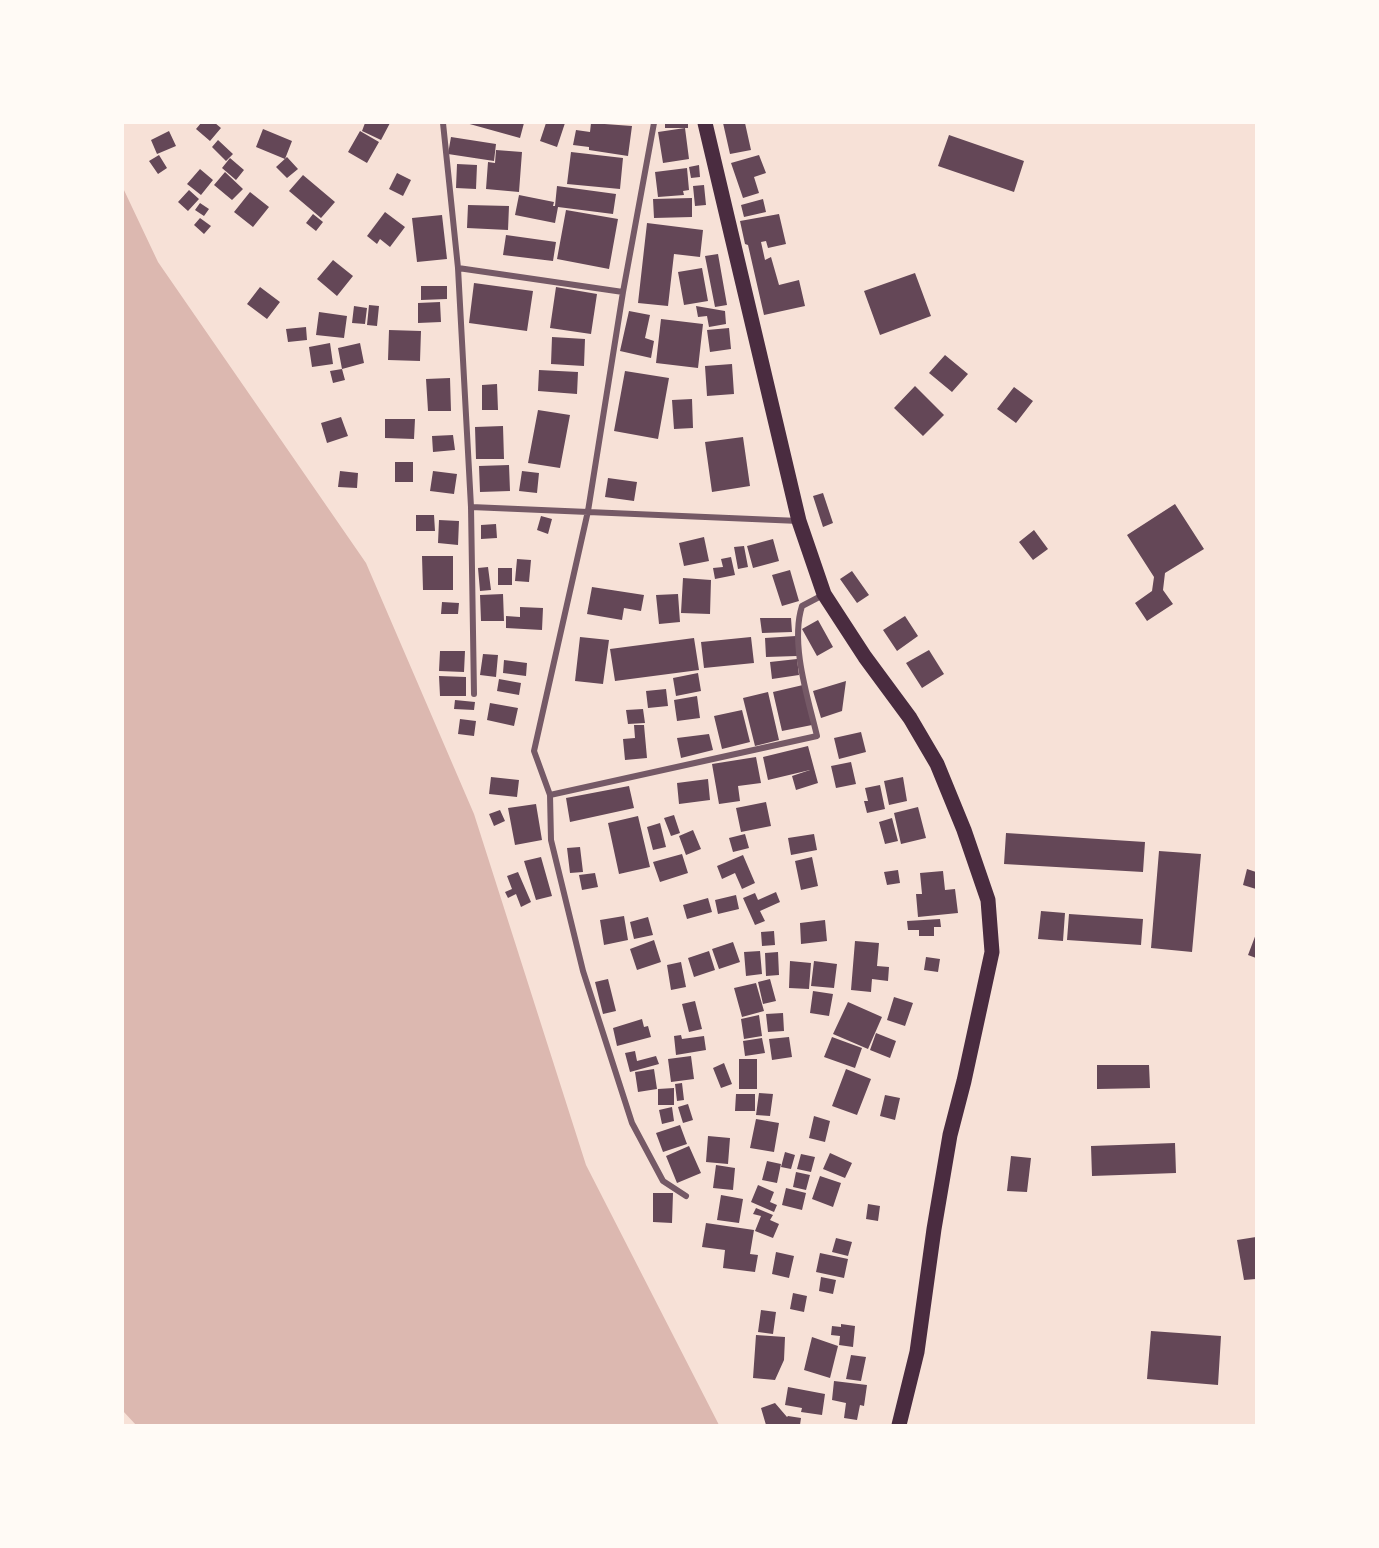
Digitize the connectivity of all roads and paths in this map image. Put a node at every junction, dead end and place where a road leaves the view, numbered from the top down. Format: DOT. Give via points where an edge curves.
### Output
graph roads {
  1 [pos="443,123"];
  2 [pos="654,123"];
  3 [pos="705,123"];
  4 [pos="458,268"];
  5 [pos="623,292"];
  6 [pos="471,507"];
  7 [pos="588,511"];
  8 [pos="799,521"];
  9 [pos="824,594"];
  10 [pos="474,694"];
  11 [pos="550,795"];
  12 [pos="686,1196"];
  13 [pos="899,1425"];
  1 -- 4 [label="street"];
  2 -- 5 [label="street"];
  3 -- 8 [label="main road"];
  4 -- 5 [label="street"];
  4 -- 6 [label="street"];
  5 -- 7 [label="street"];
  6 -- 7 [label="street"];
  6 -- 10 [label="street"];
  7 -- 8 [label="street"];
  7 -- 11 [label="street" via="534,751"];
  8 -- 9 [label="main road"];
  9 -- 11 [label="street" via="802,606 799,618 802,668 817,736"];
  9 -- 13 [label="main road" via="937,764 988,900 992,952 950,1135 917,1352"];
  11 -- 12 [label="street" via="551,840 580,960 632,1123 663,1181"];
}
